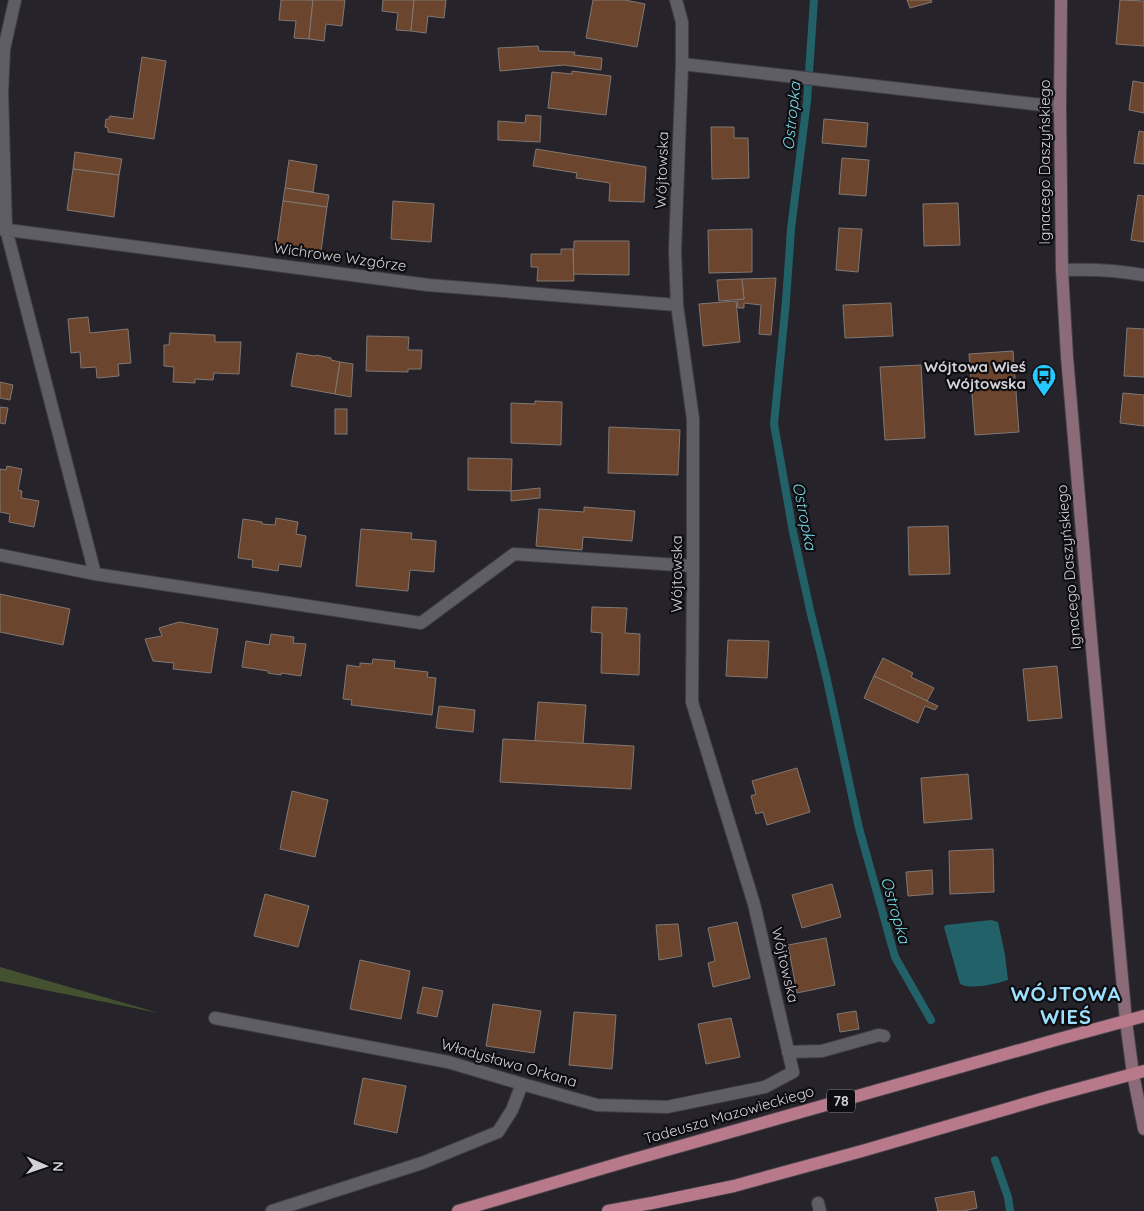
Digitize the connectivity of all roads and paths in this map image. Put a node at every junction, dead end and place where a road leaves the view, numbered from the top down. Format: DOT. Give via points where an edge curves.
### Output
graph roads {
  1 [pos="14,0"];
  2 [pos="676,0"];
  3 [pos="1061,0"];
  4 [pos="682,64"];
  5 [pos="1060,107"];
  6 [pos="3,229"];
  7 [pos="1062,270"];
  8 [pos="1144,275"];
  9 [pos="677,305"];
  10 [pos="0,555"];
  11 [pos="693,566"];
  12 [pos="95,574"];
  13 [pos="1144,1016"];
  14 [pos="215,1018"];
  15 [pos="1126,1021"];
  16 [pos="884,1036"];
  17 [pos="788,1052"];
  18 [pos="793,1072"];
  19 [pos="1138,1073"];
  20 [pos="522,1084"];
  21 [pos="1144,1129"];
  22 [pos="272,1211"];
  23 [pos="458,1211"];
  24 [pos="608,1211"];
  1 -- 6 [label="street" via="4,49"];
  2 -- 4 [label="street, Wójtowska" via="682,22"];
  3 -- 5 [label="main road, Ignacego Daszyńskiego"];
  4 -- 5 [label="street"];
  4 -- 9 [label="street, Wójtowska" via="675,250"];
  5 -- 7 [label="main road, Ignacego Daszyńskiego"];
  6 -- 9 [label="street, Wichrowe Wzgórze" via="428,285"];
  6 -- 12 [label="street"];
  7 -- 8 [label="street" via="1092,269"];
  7 -- 15 [label="main road, Ignacego Daszyńskiego" via="1069,386"];
  9 -- 11 [label="street, Wójtowska" via="693,420"];
  10 -- 12 [label="street"];
  11 -- 12 [label="street" via="514,554 421,622"];
  11 -- 17 [label="street, Wójtowska" via="692,702 754,904"];
  13 -- 15 [label="main road, 78"];
  14 -- 20 [label="street, Władysława Orkana" via="448,1062"];
  15 -- 19 [label="main road, Ignacego Daszyńskiego"];
  15 -- 23 [label="main road, Tadeusza Mazowieckiego / 78"];
  16 -- 17 [label="street" via="822,1051"];
  17 -- 18 [label="street, Wójtowska"];
  18 -- 20 [label="street, Władysława Orkana" via="765,1087 667,1107 597,1104"];
  19 -- 21 [label="main road, Ignacego Daszyńskiego"];
  19 -- 24 [label="main road" via="734,1186"];
  20 -- 22 [label="street" via="512,1110 498,1132 422,1163"];
}
